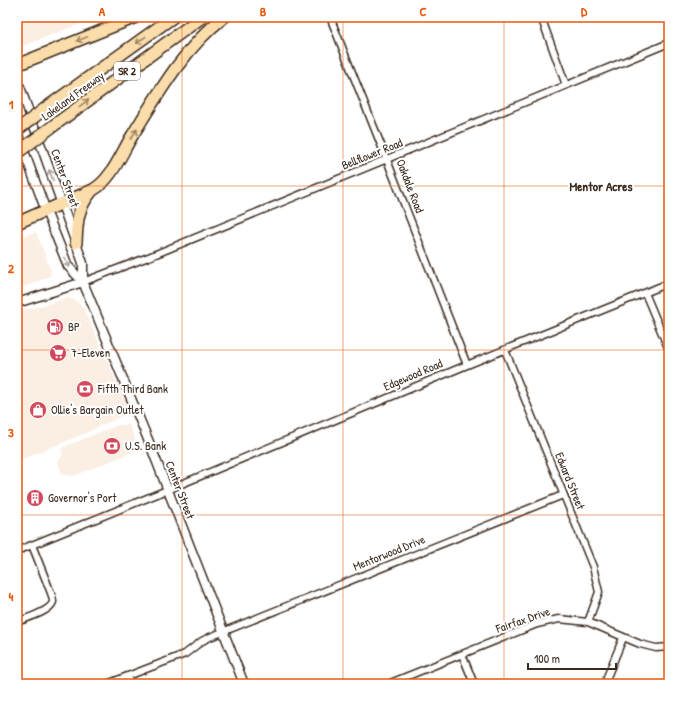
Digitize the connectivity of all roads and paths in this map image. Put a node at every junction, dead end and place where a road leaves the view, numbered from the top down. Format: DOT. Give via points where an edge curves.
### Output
graph roads {
  1 [pos="136,17"];
  2 [pos="173,17"];
  3 [pos="202,17"];
  4 [pos="224,17"];
  5 [pos="330,17"];
  6 [pos="541,17"];
  7 [pos="669,43"];
  8 [pos="17,65"];
  9 [pos="17,84"];
  10 [pos="566,85"];
  11 [pos="17,131"];
  12 [pos="17,153"];
  13 [pos="387,160"];
  14 [pos="93,190"];
  15 [pos="62,203"];
  16 [pos="46,211"];
  17 [pos="17,224"];
  18 [pos="76,243"];
  19 [pos="83,282"];
  20 [pos="669,284"];
  21 [pos="645,293"];
  22 [pos="17,303"];
  23 [pos="505,350"];
  24 [pos="669,350"];
  25 [pos="467,365"];
  26 [pos="167,490"];
  27 [pos="563,495"];
  28 [pos="32,544"];
  29 [pos="17,550"];
  30 [pos="17,622"];
  31 [pos="588,622"];
  32 [pos="223,632"];
  33 [pos="622,638"];
  34 [pos="669,647"];
  35 [pos="462,654"];
  36 [pos="127,676"];
  37 [pos="107,684"];
  38 [pos="130,684"];
  39 [pos="244,684"];
  40 [pos="388,684"];
  41 [pos="474,684"];
  42 [pos="607,684"];
  1 -- 8 [label="highway, one-way"];
  2 -- 11 [label="highway, Lakeland Freeway / SR 2, one-way, bridge"];
  12 -- 3 [label="highway, Lakeland Freeway / SR 2, one-way, bridge"];
  14 -- 4 [label="highway, one-way" via="114,167 170,76 191,49"];
  5 -- 13 [label="street, Oakdale Road"];
  6 -- 10 [label="street"];
  7 -- 10 [label="street, Bellflower Road"];
  15 -- 9 [label="main road, Center Street, one-way"];
  10 -- 13 [label="street, Bellflower Road"];
  11 -- 16 [label="main road, Center Street"];
  13 -- 19 [label="street, Bellflower Road"];
  13 -- 25 [label="street, Oakdale Road"];
  14 -- 15 [label="highway"];
  14 -- 18 [label="highway" via="80,209"];
  15 -- 16 [label="highway"];
  15 -- 18 [label="main road, Center Street"];
  16 -- 17 [label="highway"];
  16 -- 19 [label="main road, Center Street, one-way" via="68,266"];
  18 -- 19 [label="main road, Center Street" via="83,263"];
  19 -- 22 [label="main road"];
  19 -- 26 [label="main road, Center Street"];
  20 -- 21 [label="street, Edgewood Road"];
  21 -- 23 [label="street, Edgewood Road"];
  21 -- 24 [label="street"];
  23 -- 25 [label="street, Edgewood Road"];
  23 -- 27 [label="street, Edward Street"];
  25 -- 26 [label="street, Edgewood Road"];
  26 -- 28 [label="street, Edgewood Road"];
  26 -- 32 [label="main road, Center Street"];
  27 -- 31 [label="street, Edward Street" via="593,567 599,592"];
  27 -- 32 [label="street, Mentorwood Drive"];
  28 -- 29 [label="street, Edgewood Road"];
  28 -- 30 [label="street" via="53,599 46,611"];
  31 -- 33 [label="street, Fairfax Drive"];
  31 -- 35 [label="street, Fairfax Drive" via="559,619 537,624"];
  32 -- 36 [label="street, Mentorwood Drive" via="202,641 185,654"];
  32 -- 39 [label="main road, Center Street"];
  33 -- 34 [label="street, Fairfax Drive" via="656,648"];
  33 -- 42 [label="street" via="607,677"];
  35 -- 40 [label="street, Fairfax Drive"];
  35 -- 41 [label="street"];
  36 -- 37 [label="street, Mentorwood Drive"];
  36 -- 38 [label="street"];
}
